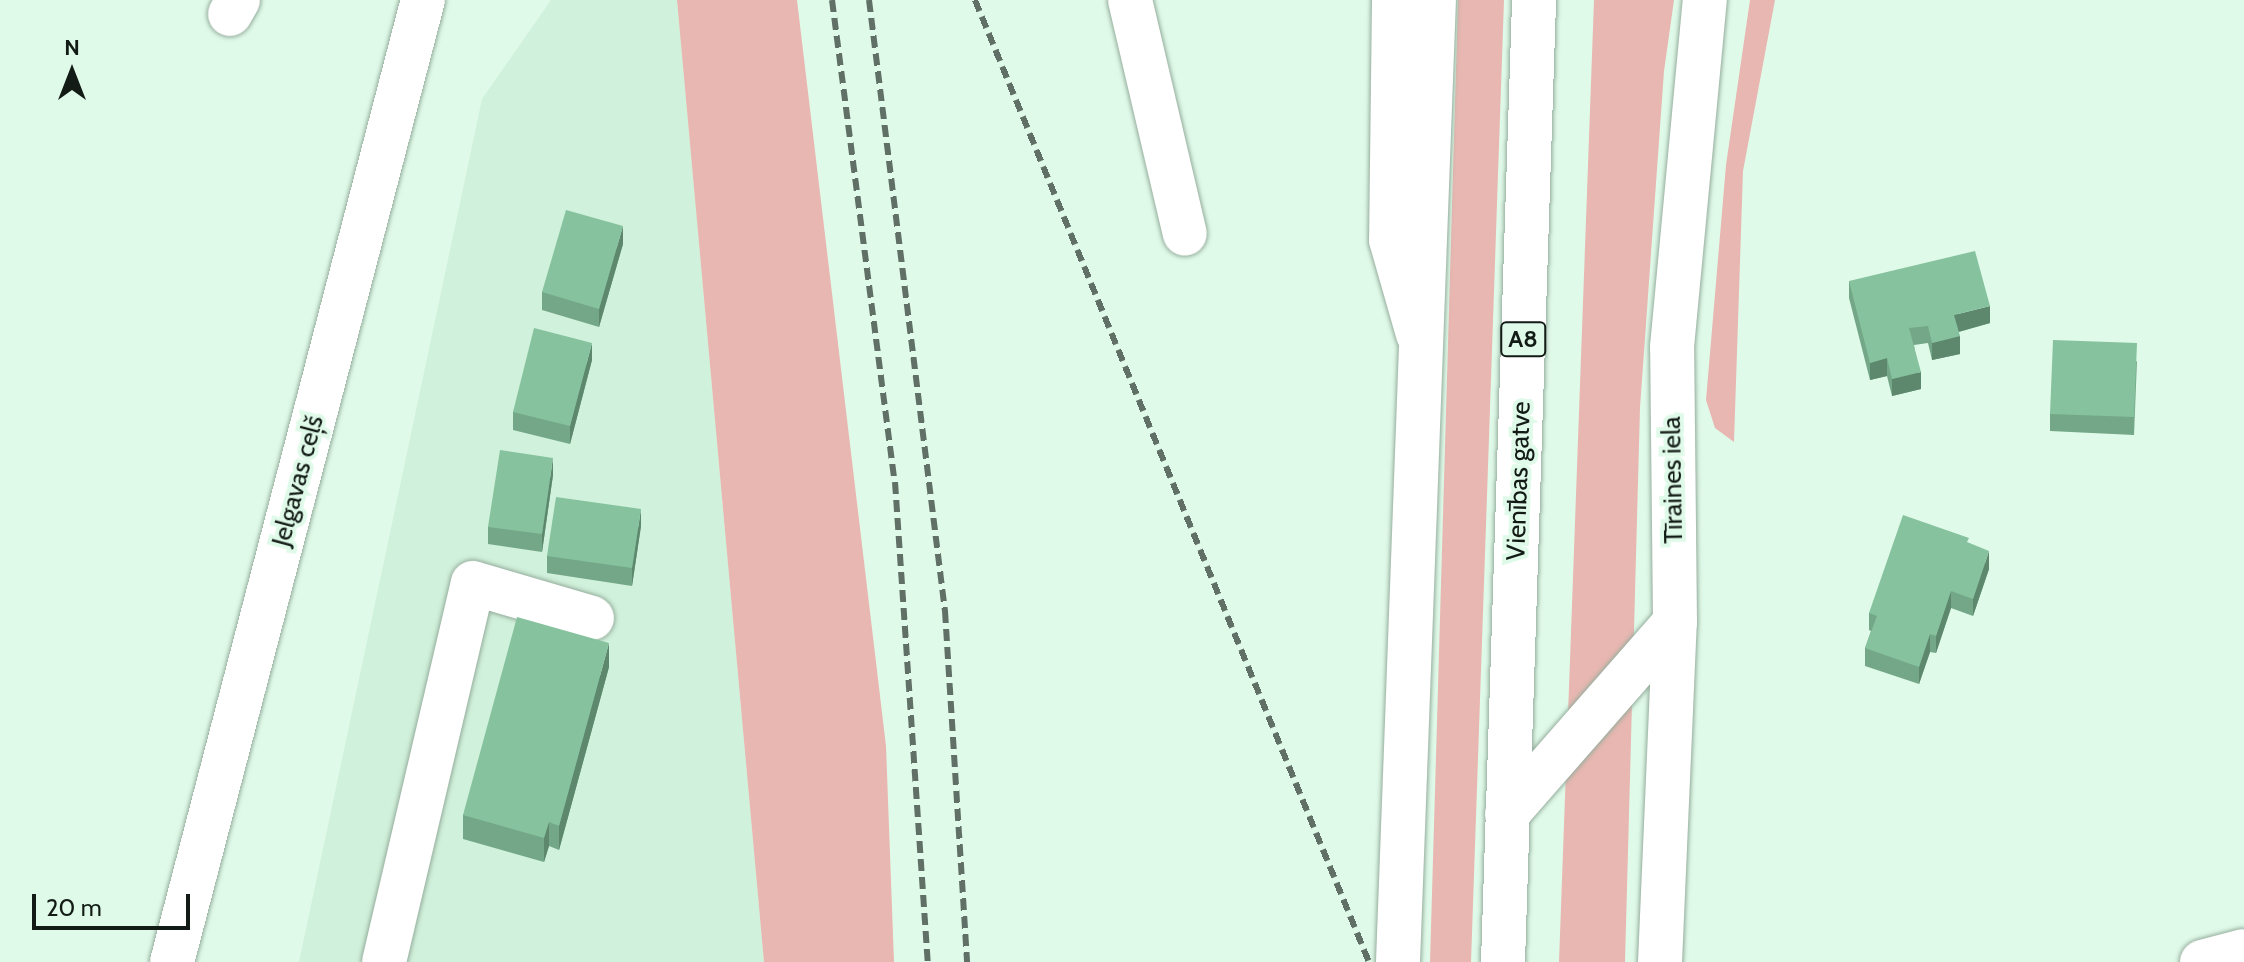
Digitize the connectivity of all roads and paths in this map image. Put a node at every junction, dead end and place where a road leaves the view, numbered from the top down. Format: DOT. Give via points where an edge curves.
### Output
graph roads {
  1 [pos="423,0"];
  2 [pos="1130,0"];
  3 [pos="1394,0"];
  4 [pos="1434,0"];
  5 [pos="1534,0"];
  6 [pos="1705,0"];
  7 [pos="1185,234"];
  8 [pos="1424,353"];
  9 [pos="592,618"];
  10 [pos="1675,622"];
  11 [pos="1507,814"];
  12 [pos="2244,951"];
  13 [pos="172,962"];
  14 [pos="384,962"];
  15 [pos="1398,962"];
  16 [pos="1503,962"];
  17 [pos="1660,962"];
  18 [pos="2202,962"];
  1 -- 13 [label="main road, Jelgavas ceļš"];
  2 -- 7 [label="main road"];
  3 -- 8 [label="main road" via="1391,240"];
  4 -- 8 [label="main road"];
  5 -- 11 [label="main road, Vienības gatve / A8"];
  6 -- 10 [label="main road, Tīraines iela" via="1672,347"];
  8 -- 15 [label="main road"];
  9 -- 14 [label="main road" via="473,583"];
  10 -- 11 [label="main road"];
  10 -- 17 [label="main road, Tīraines iela"];
  11 -- 16 [label="main road, Vienības gatve / A8"];
  12 -- 18 [label="main road"];
}
